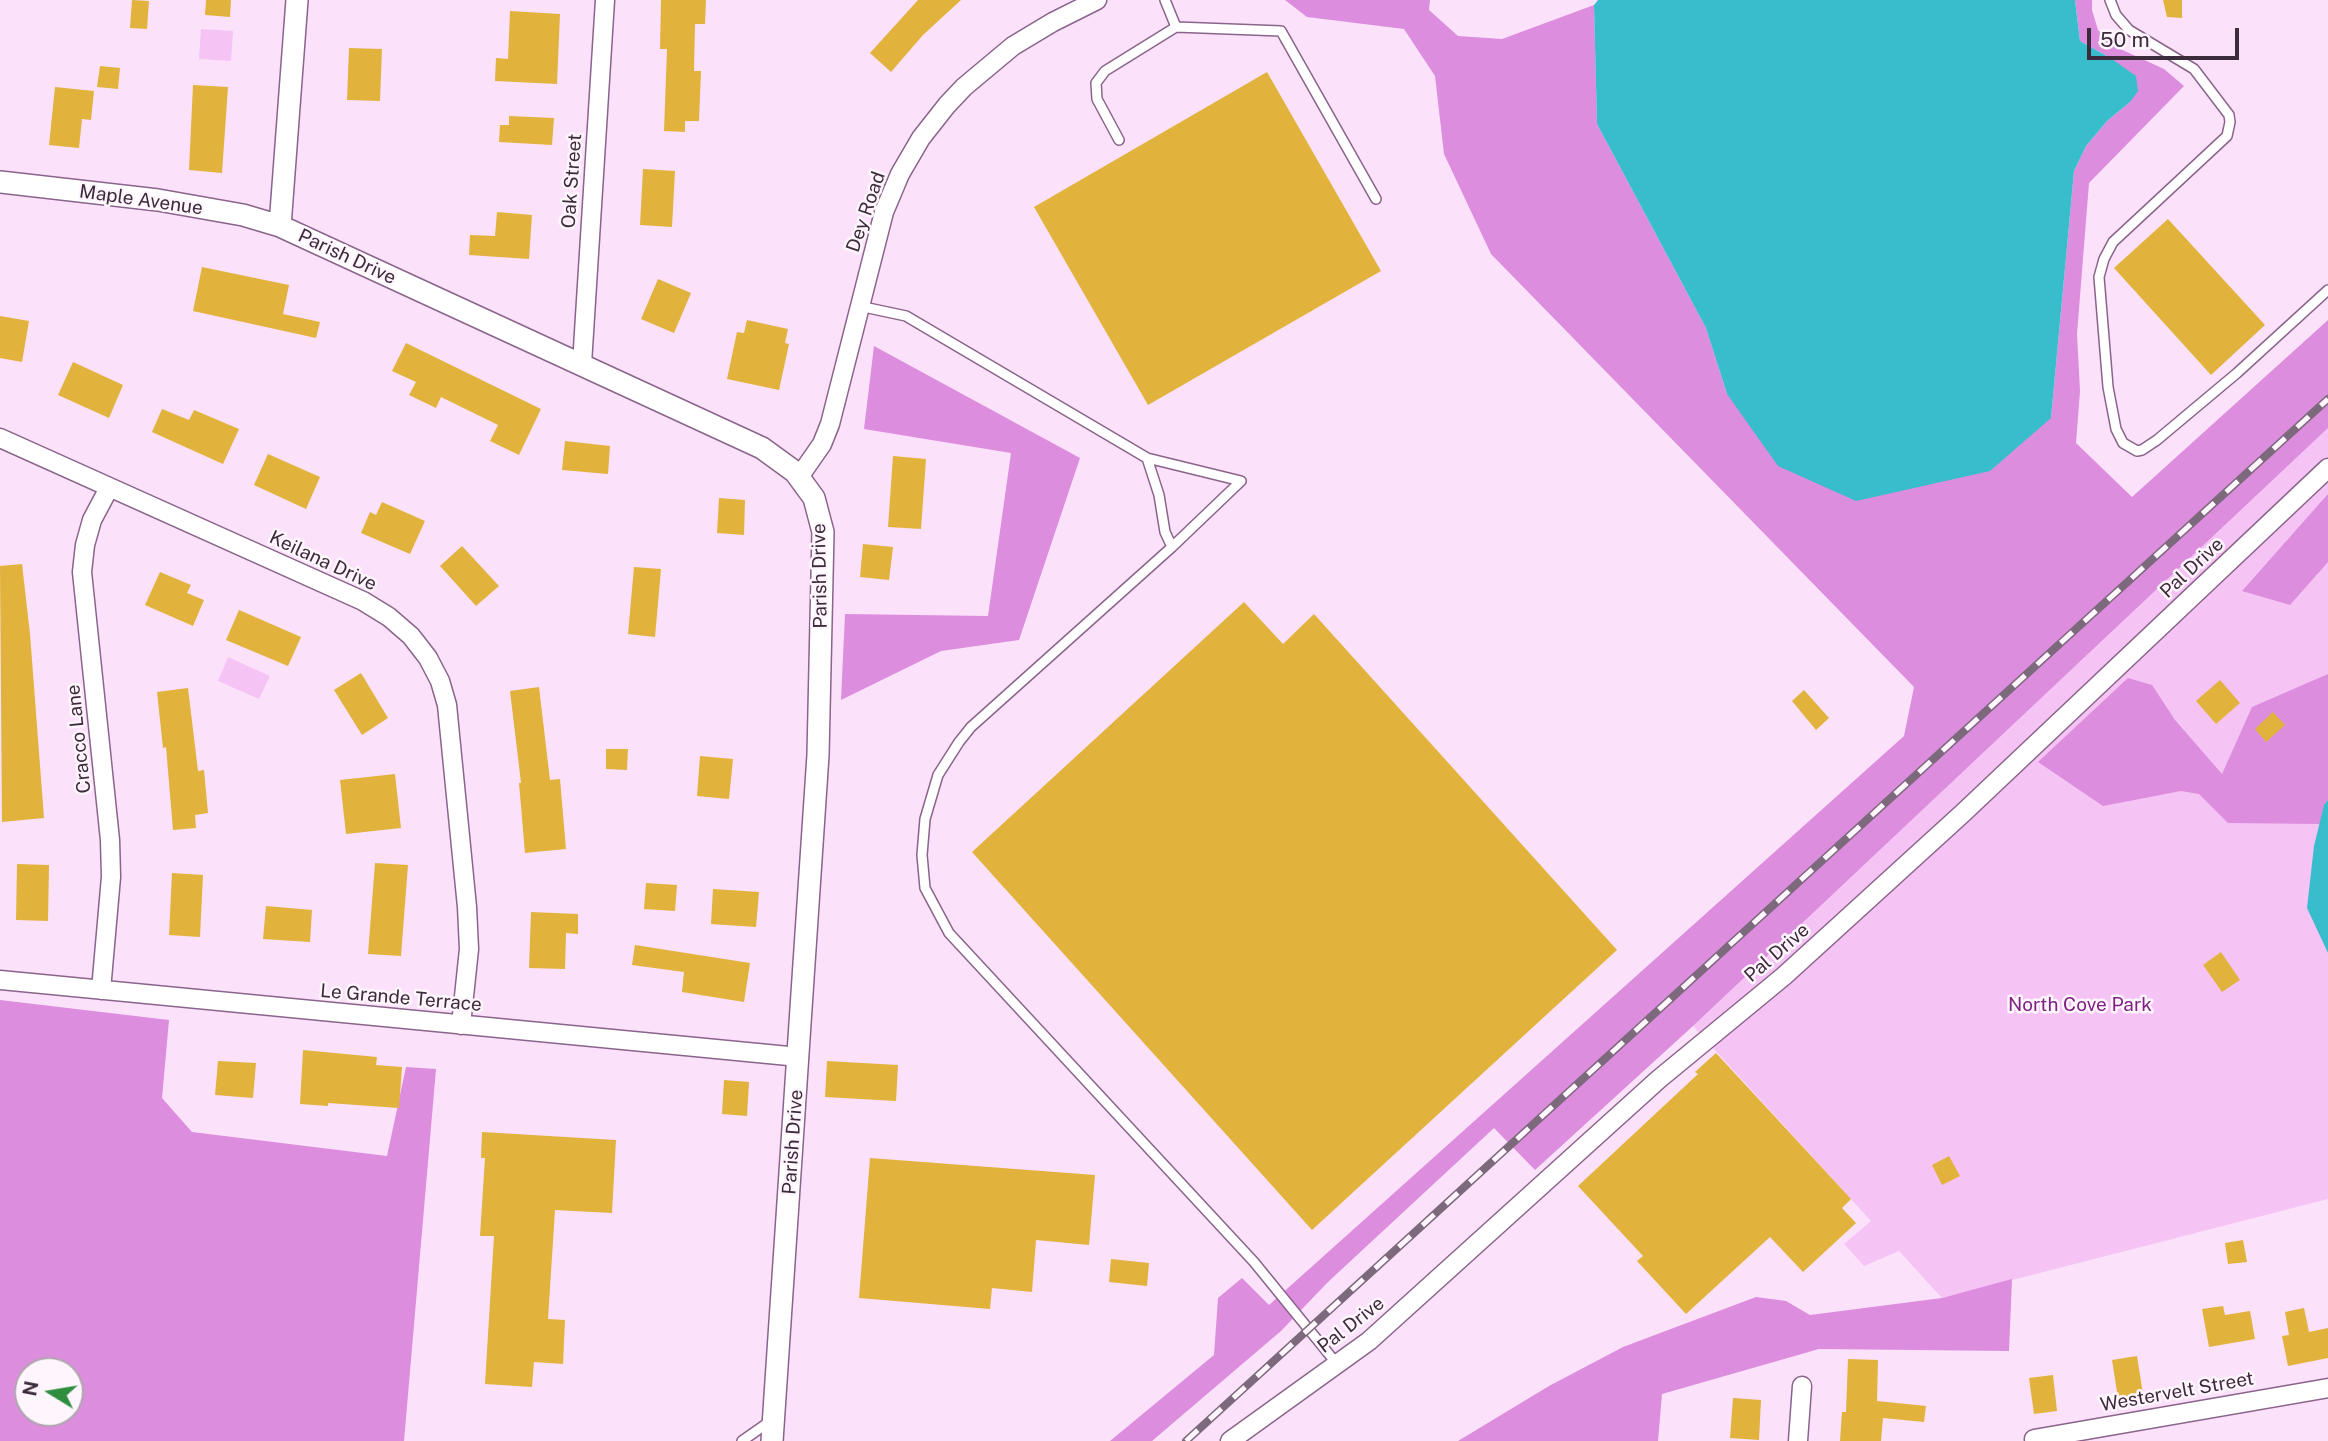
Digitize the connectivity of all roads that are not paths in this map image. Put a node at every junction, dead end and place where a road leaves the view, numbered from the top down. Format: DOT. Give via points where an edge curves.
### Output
graph roads {
  1 [pos="297,0"];
  2 [pos="605,0"];
  3 [pos="1097,0"];
  4 [pos="1165,0"];
  5 [pos="2110,0"];
  6 [pos="1176,27"];
  7 [pos="1119,140"];
  8 [pos="0,182"];
  9 [pos="1376,199"];
  10 [pos="281,226"];
  11 [pos="2328,290"];
  12 [pos="859,306"];
  13 [pos="582,364"];
  14 [pos="0,438"];
  15 [pos="1147,458"];
  16 [pos="2328,468"];
  17 [pos="799,477"];
  18 [pos="109,488"];
  19 [pos="1172,547"];
  20 [pos="0,980"];
  21 [pos="101,990"];
  22 [pos="461,1025"];
  23 [pos="799,1057"];
  24 [pos="1337,1363"];
  25 [pos="1802,1386"];
  26 [pos="2328,1388"];
  27 [pos="773,1419"];
  28 [pos="2112,1433"];
  29 [pos="2034,1439"];
  30 [pos="742,1441"];
  31 [pos="772,1441"];
  32 [pos="1230,1441"];
  33 [pos="1798,1441"];
  1 -- 10 [label="street, Parish Drive"];
  2 -- 13 [label="street, Oak Street"];
  3 -- 12 [label="street, Dey Road" via="1004,53 955,96 920,138 884,212"];
  4 -- 6 [label="lane"];
  5 -- 11 [label="lane" via="2129,30 2194,69 2230,115 2227,136 2113,242 2104,259 2099,277 2108,387 2123,443 2137,451 2157,440"];
  6 -- 7 [label="lane" via="1105,71 1096,83 1097,99"];
  6 -- 9 [label="lane" via="1280,31"];
  8 -- 10 [label="street, Maple Avenue" via="158,200"];
  10 -- 13 [label="street, Parish Drive"];
  12 -- 15 [label="lane" via="906,316"];
  12 -- 17 [label="street, Dey Road" via="830,424"];
  13 -- 17 [label="street, Parish Drive" via="762,448"];
  14 -- 18 [label="street, Keilana Drive"];
  15 -- 19 [label="lane"];
  15 -- 19 [label="lane" via="1241,481"];
  16 -- 24 [label="street, Pal Drive" via="1784,976 1659,1079 1369,1341"];
  17 -- 23 [label="street, Parish Drive" via="814,498 823,532 818,755"];
  18 -- 21 [label="street, Cracco Lane" via="92,520 82,572 110,840"];
  18 -- 22 [label="street, Keilana Drive" via="363,601 411,636 428,658 447,705 467,907 469,949"];
  19 -- 24 [label="lane" via="959,742 938,775 925,819 925,888 949,933 1254,1262"];
  20 -- 21 [label="street, Le Grande Terrace"];
  21 -- 22 [label="street, Le Grande Terrace"];
  22 -- 23 [label="street, Le Grande Terrace"];
  23 -- 27 [label="street, Parish Drive"];
  24 -- 32 [label="street, Pal Drive"];
  25 -- 33 [label="street"];
  26 -- 28 [label="street, Westervelt Street"];
  27 -- 30 [label="lane"];
  27 -- 31 [label="street, Parish Drive"];
  28 -- 29 [label="street, Westervelt Street"];
}
